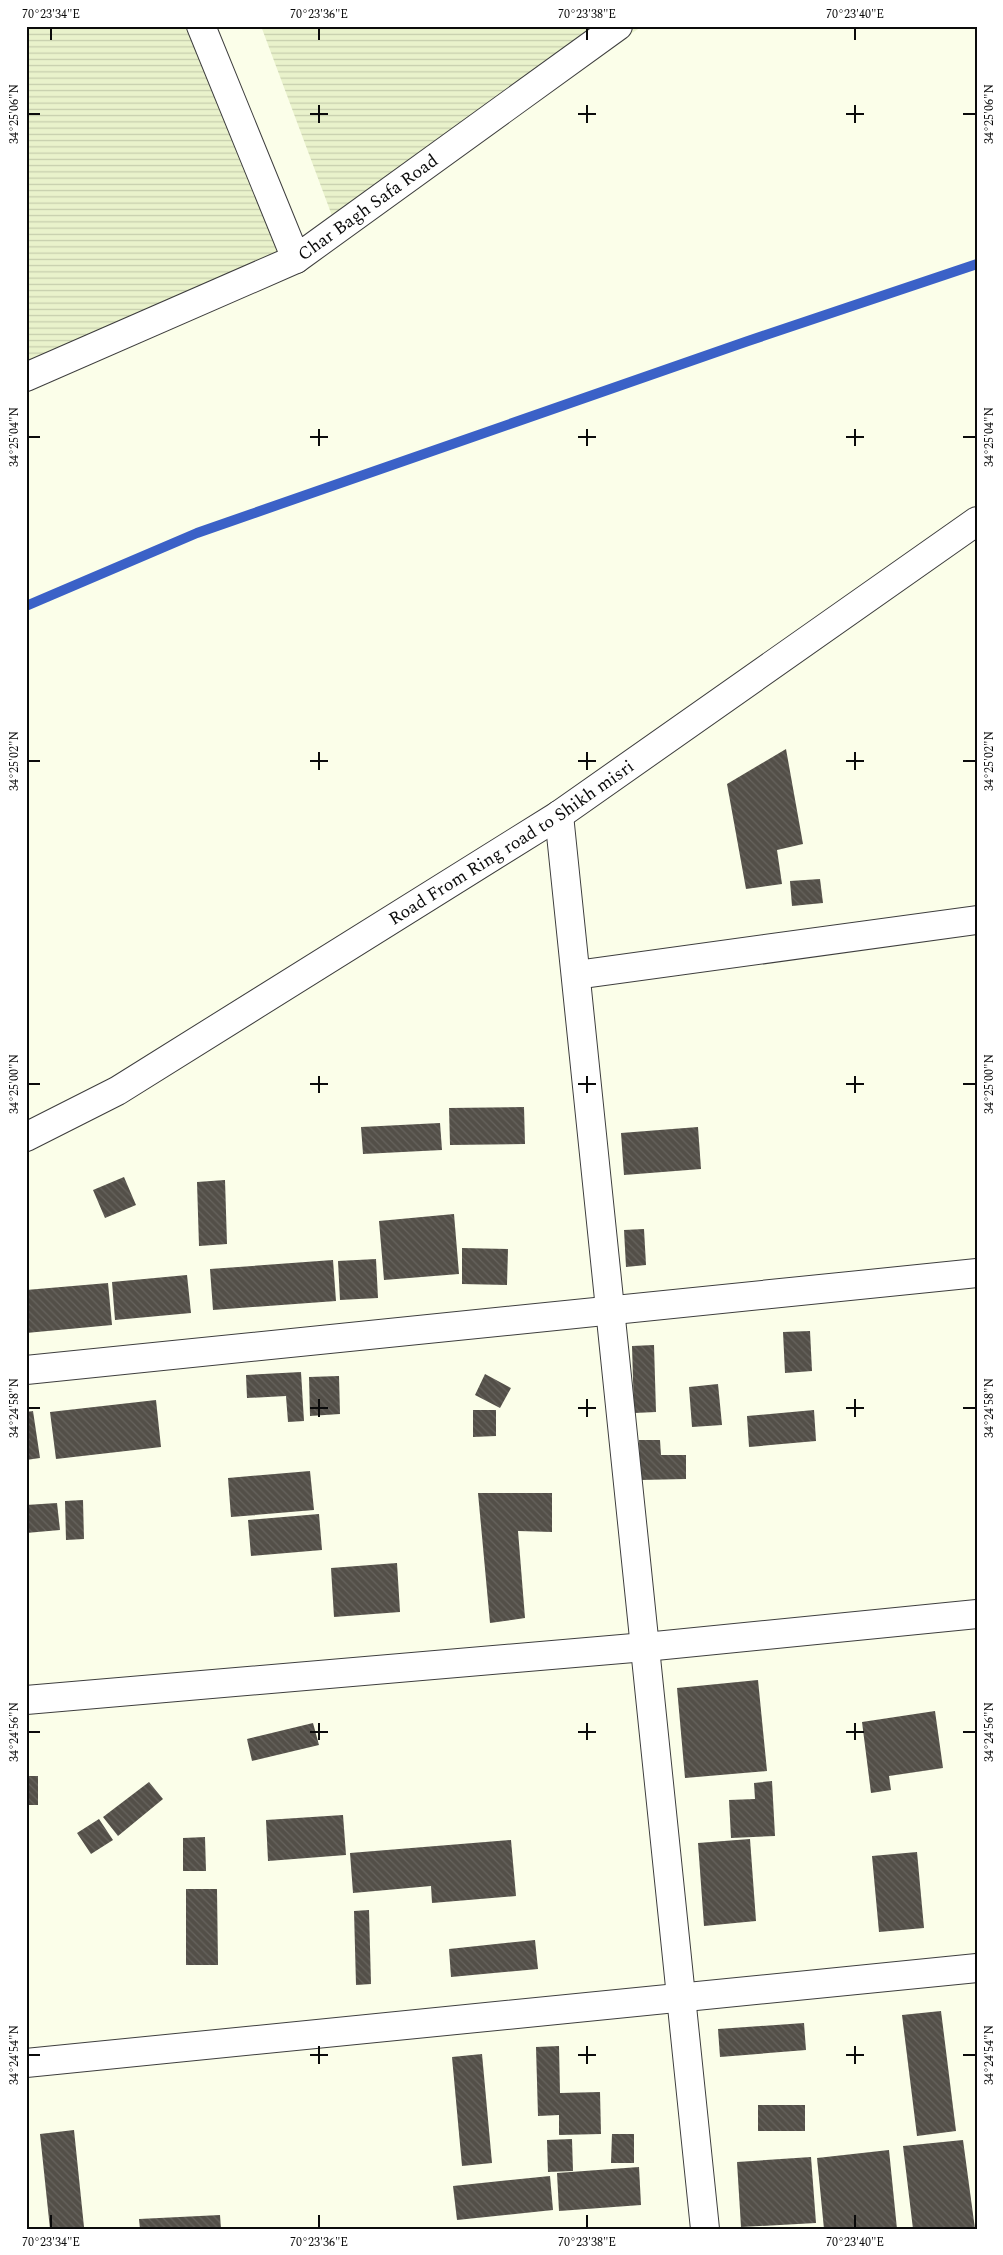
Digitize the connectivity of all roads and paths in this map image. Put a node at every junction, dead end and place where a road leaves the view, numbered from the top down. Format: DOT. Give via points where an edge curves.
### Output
graph roads {
  1 [pos="202,26"];
  2 [pos="618,26"];
  3 [pos="296,259"];
  4 [pos="26,377"];
  5 [pos="977,521"];
  6 [pos="560,815"];
  7 [pos="977,920"];
  8 [pos="576,975"];
  9 [pos="26,1137"];
  10 [pos="977,1273"];
  11 [pos="610,1310"];
  12 [pos="26,1370"];
  13 [pos="977,1614"];
  14 [pos="645,1647"];
  15 [pos="26,1700"];
  16 [pos="977,1968"];
  17 [pos="681,1997"];
  18 [pos="26,2063"];
  19 [pos="705,2229"];
  1 -- 3 [label="street, Char Bagh Safa Road"];
  2 -- 3 [label="street, Char Bagh Safa Road"];
  3 -- 4 [label="street"];
  5 -- 6 [label="street, Road From Ring road to Shikh misri"];
  6 -- 8 [label="street"];
  6 -- 9 [label="street, Road From Ring road to Shikh misri" via="117,1091"];
  7 -- 8 [label="street"];
  8 -- 11 [label="street"];
  10 -- 11 [label="street"];
  11 -- 12 [label="street"];
  11 -- 14 [label="street"];
  13 -- 14 [label="street"];
  14 -- 15 [label="street"];
  14 -- 17 [label="street"];
  16 -- 17 [label="street"];
  17 -- 18 [label="street"];
  17 -- 19 [label="street"];
}
